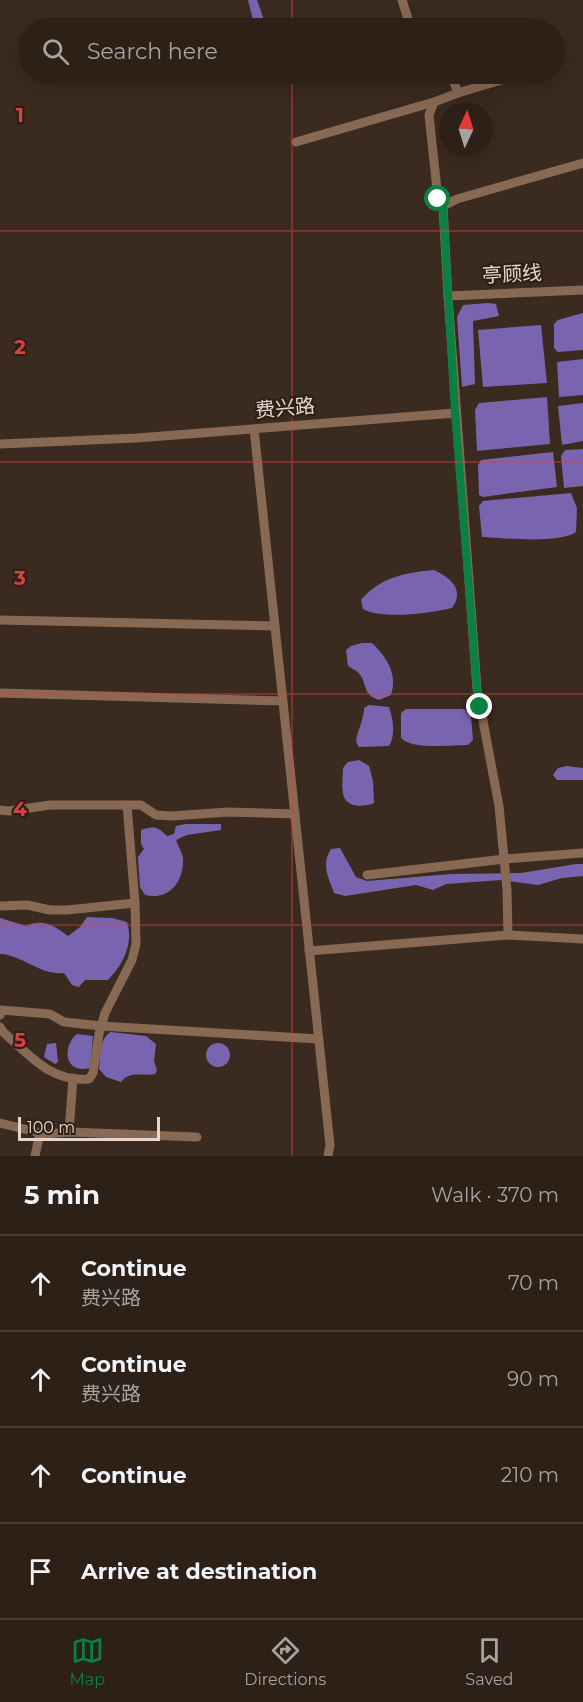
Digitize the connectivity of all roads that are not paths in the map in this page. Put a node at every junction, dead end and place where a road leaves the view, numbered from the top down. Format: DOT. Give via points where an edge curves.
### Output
graph roads {
  1 [pos="402,0"];
  2 [pos="408,18"];
  3 [pos="455,84"];
  4 [pos="488,84"];
  5 [pos="458,93"];
  6 [pos="434,102"];
  7 [pos="296,142"];
  8 [pos="583,163"];
  9 [pos="443,206"];
  10 [pos="583,290"];
  11 [pos="448,293"];
  12 [pos="455,413"];
  13 [pos="254,429"];
  14 [pos="0,444"];
  15 [pos="0,620"];
  16 [pos="275,626"];
  17 [pos="0,693"];
  18 [pos="283,701"];
  19 [pos="128,805"];
  20 [pos="0,810"];
  21 [pos="295,814"];
  22 [pos="583,853"];
  23 [pos="505,861"];
  24 [pos="367,874"];
  25 [pos="135,903"];
  26 [pos="0,906"];
  27 [pos="508,935"];
  28 [pos="583,939"];
  29 [pos="309,951"];
  30 [pos="0,1015"];
  31 [pos="101,1026"];
  32 [pos="0,1027"];
  33 [pos="319,1039"];
  34 [pos="73,1078"];
  35 [pos="0,1123"];
  36 [pos="40,1132"];
  37 [pos="69,1132"];
  38 [pos="197,1137"];
  39 [pos="35,1156"];
  40 [pos="328,1156"];
  1 -- 2 [label="street"];
  3 -- 5 [label="street"];
  4 -- 5 [label="street"];
  5 -- 6 [label="street"];
  6 -- 7 [label="street"];
  6 -- 9 [label="street" via="429,115 438,199"];
  8 -- 9 [label="street"];
  9 -- 11 [label="street"];
  10 -- 11 [label="street, 亭顾线"];
  11 -- 12 [label="street"];
  12 -- 13 [label="street, 费兴路"];
  12 -- 23 [label="street" via="477,689"];
  13 -- 14 [label="street, 费兴路"];
  13 -- 16 [label="street"];
  15 -- 16 [label="street"];
  16 -- 18 [label="street"];
  17 -- 18 [label="street"];
  18 -- 21 [label="street"];
  19 -- 20 [label="street" via="50,805"];
  19 -- 21 [label="street" via="141,805 156,815 172,816 228,812"];
  19 -- 25 [label="street"];
  21 -- 29 [label="street"];
  22 -- 23 [label="street"];
  23 -- 24 [label="street"];
  23 -- 27 [label="street"];
  25 -- 26 [label="street" via="67,910"];
  25 -- 31 [label="street" via="136,944 132,960"];
  27 -- 28 [label="street"];
  27 -- 29 [label="street"];
  29 -- 33 [label="street"];
  30 -- 31 [label="street" via="1,1010 51,1014 64,1022"];
  31 -- 33 [label="street"];
  31 -- 34 [label="street" via="93,1073 89,1079"];
  32 -- 34 [label="street" via="49,1073"];
  33 -- 40 [label="street"];
  34 -- 37 [label="street"];
  35 -- 36 [label="street"];
  36 -- 37 [label="street"];
  36 -- 39 [label="street"];
  37 -- 38 [label="street"];
}
